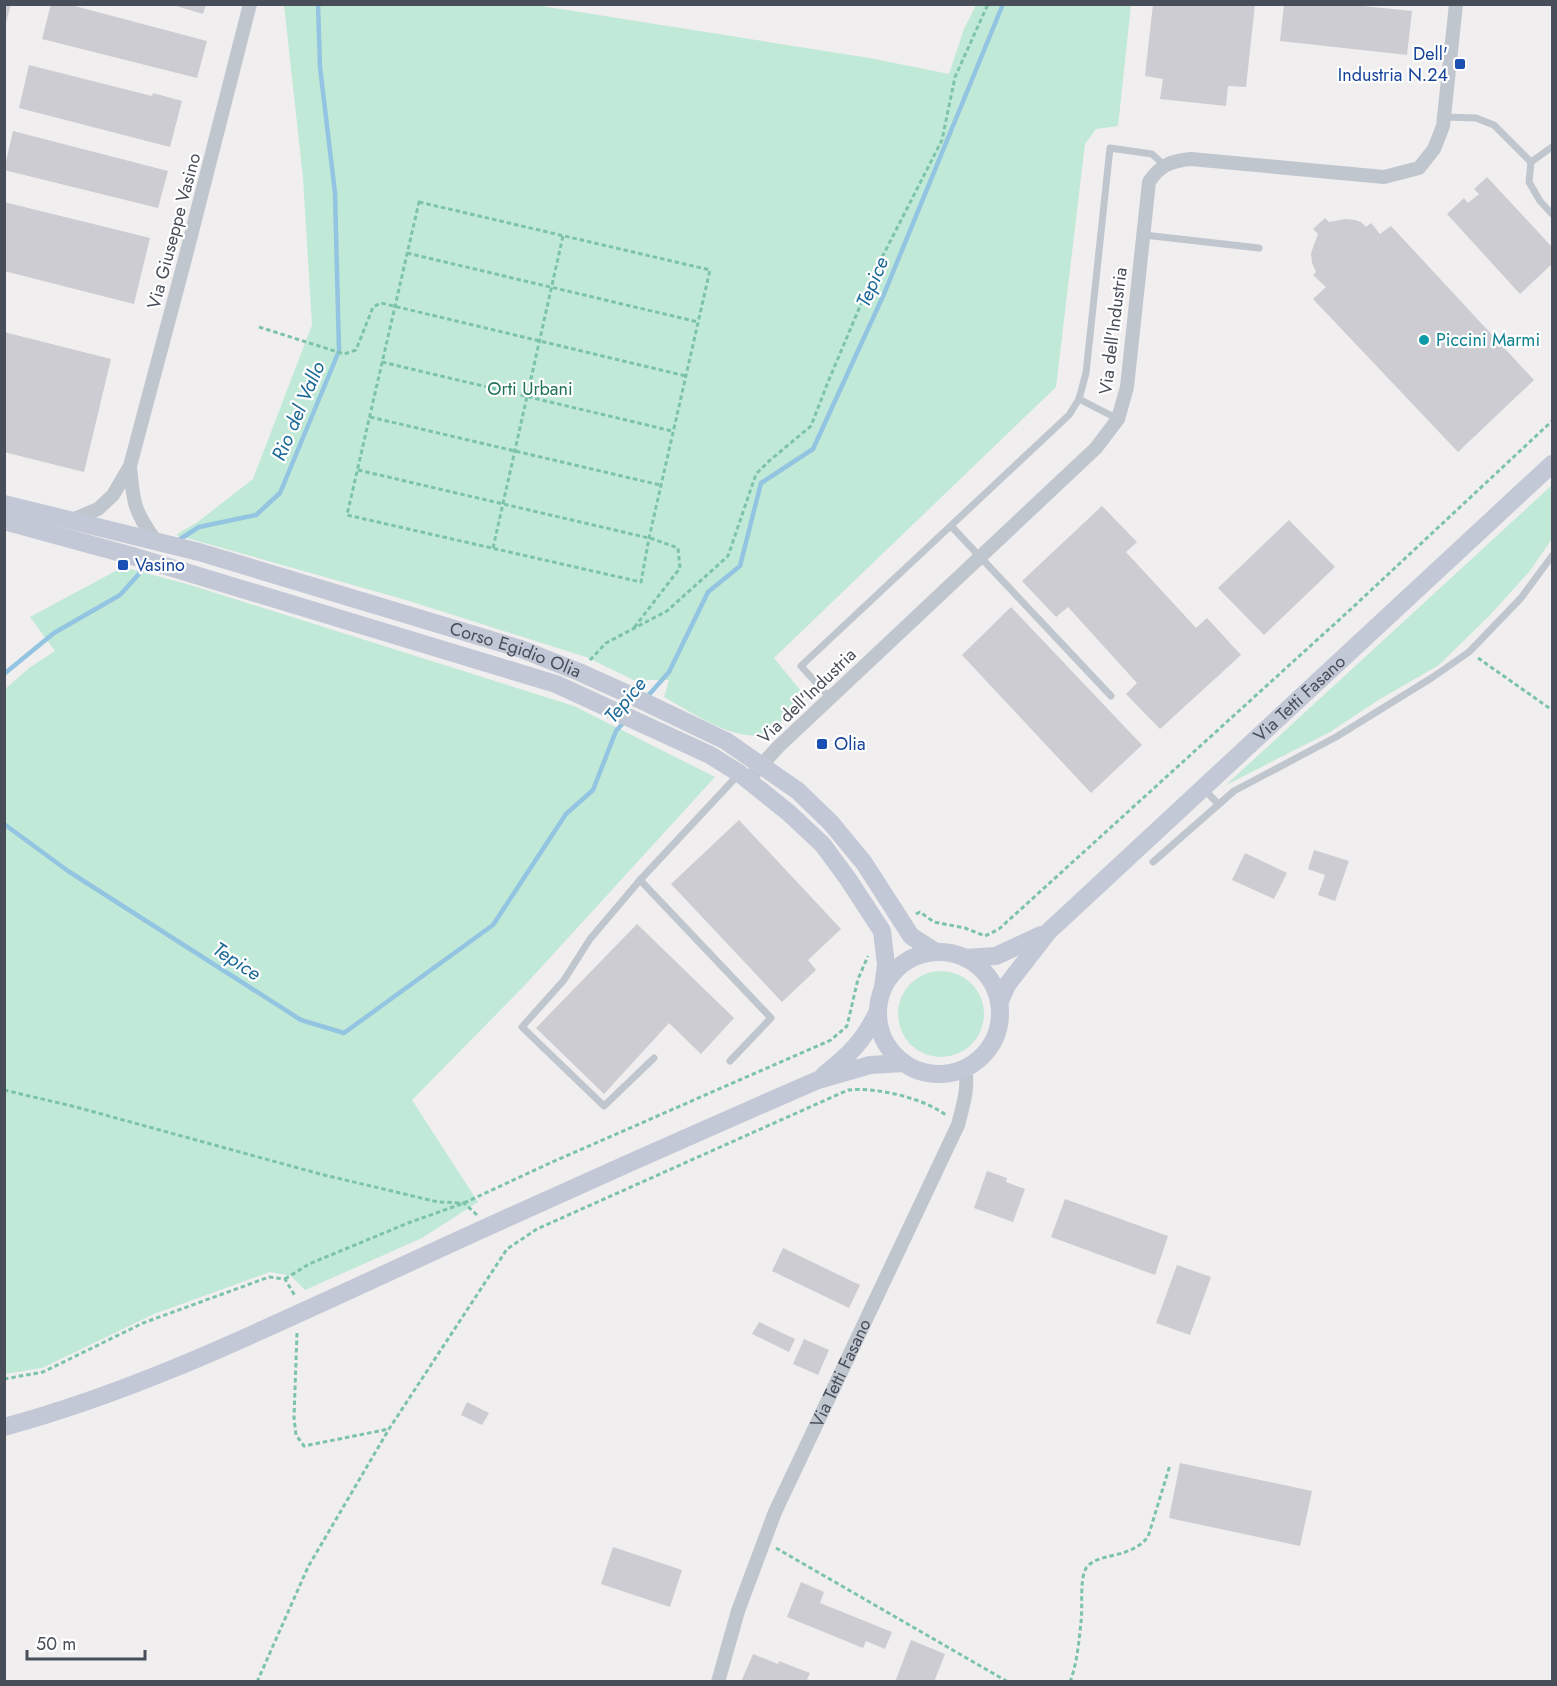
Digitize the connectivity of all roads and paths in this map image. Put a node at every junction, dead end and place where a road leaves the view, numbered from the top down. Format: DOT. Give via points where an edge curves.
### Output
graph roads {
  1 [pos="250,4"];
  2 [pos="988,4"];
  3 [pos="1456,4"];
  4 [pos="1444,117"];
  5 [pos="1552,147"];
  6 [pos="1531,162"];
  7 [pos="1164,165"];
  8 [pos="1552,214"];
  9 [pos="1144,235"];
  10 [pos="563,236"];
  11 [pos="1259,248"];
  12 [pos="407,253"];
  13 [pos="551,288"];
  14 [pos="395,306"];
  15 [pos="698,322"];
  16 [pos="259,327"];
  17 [pos="539,341"];
  18 [pos="382,362"];
  19 [pos="686,376"];
  20 [pos="527,396"];
  21 [pos="1079,399"];
  22 [pos="370,417"];
  23 [pos="1118,419"];
  24 [pos="1552,421"];
  25 [pos="673,431"];
  26 [pos="514,451"];
  27 [pos="1552,464"];
  28 [pos="130,465"];
  29 [pos="358,470"];
  30 [pos="661,485"];
  31 [pos="4,504"];
  32 [pos="502,504"];
  33 [pos="72,520"];
  34 [pos="4,521"];
  35 [pos="951,526"];
  36 [pos="649,538"];
  37 [pos="156,541"];
  38 [pos="493,548"];
  39 [pos="1552,556"];
  40 [pos="979,557"];
  41 [pos="632,630"];
  42 [pos="1469,652"];
  43 [pos="579,672"];
  44 [pos="1111,696"];
  45 [pos="830,698"];
  46 [pos="1552,710"];
  47 [pos="761,764"];
  48 [pos="744,776"];
  49 [pos="1203,788"];
  50 [pos="1218,804"];
  51 [pos="1154,862"];
  52 [pos="640,880"];
  53 [pos="910,918"];
  54 [pos="1048,932"];
  55 [pos="867,947"];
  56 [pos="936,952"];
  57 [pos="966,958"];
  58 [pos="883,987"];
  59 [pos="999,1003"];
  60 [pos="878,1011"];
  61 [pos="654,1058"];
  62 [pos="730,1061"];
  63 [pos="904,1063"];
  64 [pos="965,1068"];
  65 [pos="818,1080"];
  66 [pos="4,1090"];
  67 [pos="958,1125"];
  68 [pos="464,1203"];
  69 [pos="489,1226"];
  70 [pos="285,1279"];
  71 [pos="295,1296"];
  72 [pos="297,1328"];
  73 [pos="4,1379"];
  74 [pos="4,1426"];
  75 [pos="389,1429"];
  76 [pos="1170,1465"];
  77 [pos="764,1541"];
  78 [pos="257,1682"];
  79 [pos="718,1682"];
  80 [pos="1008,1682"];
  81 [pos="1070,1682"];
  1 -- 28 [label="street, Via Giuseppe Vasino"];
  2 -- 41 [label="path" via="955,77 942,141 874,273 811,426 756,474 728,556 667,611"];
  3 -- 4 [label="street"];
  4 -- 6 [label="lane" via="1476,118 1494,125"];
  4 -- 7 [label="street" via="1434,149 1419,168 1384,177 1191,159"];
  5 -- 6 [label="lane"];
  6 -- 8 [label="lane" via="1529,182"];
  7 -- 9 [label="street, Via dell'Industria" via="1149,182"];
  7 -- 21 [label="lane" via="1152,154 1110,148 1086,373"];
  9 -- 11 [label="lane"];
  9 -- 23 [label="street, Via dell'Industria" via="1127,387"];
  10 -- 12 [label="path" via="419,202"];
  10 -- 13 [label="path"];
  10 -- 15 [label="path" via="710,270"];
  12 -- 13 [label="path"];
  12 -- 14 [label="path"];
  13 -- 15 [label="path"];
  13 -- 17 [label="path"];
  14 -- 16 [label="path" via="381,303 373,307 357,350 344,354"];
  14 -- 17 [label="path"];
  14 -- 18 [label="path"];
  15 -- 19 [label="path"];
  17 -- 19 [label="path"];
  17 -- 20 [label="path"];
  18 -- 20 [label="path"];
  18 -- 22 [label="path"];
  19 -- 25 [label="path"];
  20 -- 25 [label="path"];
  20 -- 26 [label="path"];
  21 -- 23 [label="lane"];
  21 -- 35 [label="lane" via="1069,415"];
  22 -- 26 [label="path"];
  22 -- 29 [label="path"];
  23 -- 40 [label="street, Via dell'Industria" via="1096,448"];
  24 -- 53 [label="path" via="999,929 985,936 934,922 920,912"];
  25 -- 30 [label="path"];
  26 -- 30 [label="path"];
  26 -- 32 [label="path"];
  27 -- 49 [label="main road, Via Tetti Fasano"];
  28 -- 33 [label="street, Via Giuseppe Vasino" via="113,495 98,509"];
  28 -- 37 [label="street, Via Giuseppe Vasino" via="132,496 140,519"];
  29 -- 32 [label="path"];
  29 -- 38 [label="path" via="347,515"];
  30 -- 36 [label="path"];
  31 -- 33 [label="main road, Corso Egidio Olia"];
  32 -- 36 [label="path"];
  32 -- 38 [label="path"];
  33 -- 37 [label="main road, Corso Egidio Olia"];
  34 -- 48 [label="main road, Corso Egidio Olia" via="556,684 710,755"];
  35 -- 40 [label="lane"];
  35 -- 45 [label="lane" via="801,666"];
  36 -- 38 [label="path" via="641,582"];
  36 -- 41 [label="path" via="678,548 680,568"];
  37 -- 43 [label="main road, Corso Egidio Olia" via="521,649"];
  39 -- 42 [label="lane" via="1521,598"];
  40 -- 44 [label="lane"];
  40 -- 45 [label="street, Via dell'Industria"];
  41 -- 43 [label="path" via="606,643"];
  42 -- 46 [label="path"];
  42 -- 50 [label="lane" via="1336,737 1234,790"];
  43 -- 47 [label="main road, Corso Egidio Olia" via="726,741"];
  45 -- 47 [label="street, Via dell'Industria"];
  47 -- 48 [label="street, Via dell'Industria"];
  47 -- 56 [label="main road, Corso Egidio Olia" via="798,790 831,823 864,863 911,936"];
  48 -- 52 [label="lane"];
  48 -- 58 [label="main road, Corso Egidio Olia" via="823,845 869,910 882,931 886,965"];
  49 -- 50 [label="lane"];
  49 -- 54 [label="main road, Via Tetti Fasano"];
  50 -- 51 [label="lane"];
  52 -- 61 [label="lane" via="590,939 564,980 522,1027 604,1106"];
  52 -- 62 [label="lane" via="771,1018"];
  54 -- 57 [label="main road, Via Tetti Fasano" via="996,956"];
  54 -- 59 [label="main road, Via Tetti Fasano" via="1007,985"];
  55 -- 68 [label="path" via="868,956 847,1026 831,1040"];
  56 -- 57 [label="main road"];
  56 -- 58 [label="main road" via="904,963"];
  57 -- 59 [label="main road" via="993,985"];
  58 -- 60 [label="main road"];
  59 -- 64 [label="main road" via="993,1041 981,1057"];
  60 -- 63 [label="main road" via="880,1031"];
  60 -- 65 [label="main road" via="857,1047"];
  63 -- 64 [label="main road" via="934,1074"];
  63 -- 65 [label="main road" via="870,1065"];
  64 -- 67 [label="street, Via Tetti Fasano" via="967,1093"];
  65 -- 69 [label="main road"];
  66 -- 68 [label="path" via="320,1174 438,1202"];
  67 -- 75 [label="path" via="939,1110 905,1097 865,1088 849,1090 537,1229 507,1249"];
  67 -- 77 [label="street, Via Tetti Fasano"];
  68 -- 69 [label="path"];
  68 -- 70 [label="path" via="309,1264"];
  69 -- 74 [label="main road" via="218,1350 99,1398"];
  70 -- 71 [label="path"];
  70 -- 73 [label="path" via="269,1277 143,1323 43,1372"];
  72 -- 75 [label="path" via="294,1418 296,1435 304,1446"];
  75 -- 78 [label="path" via="308,1567"];
  76 -- 81 [label="path" via="1148,1537 1141,1546 1087,1567"];
  77 -- 79 [label="street, Via Tetti Fasano" via="738,1611"];
  77 -- 80 [label="path"];
}
